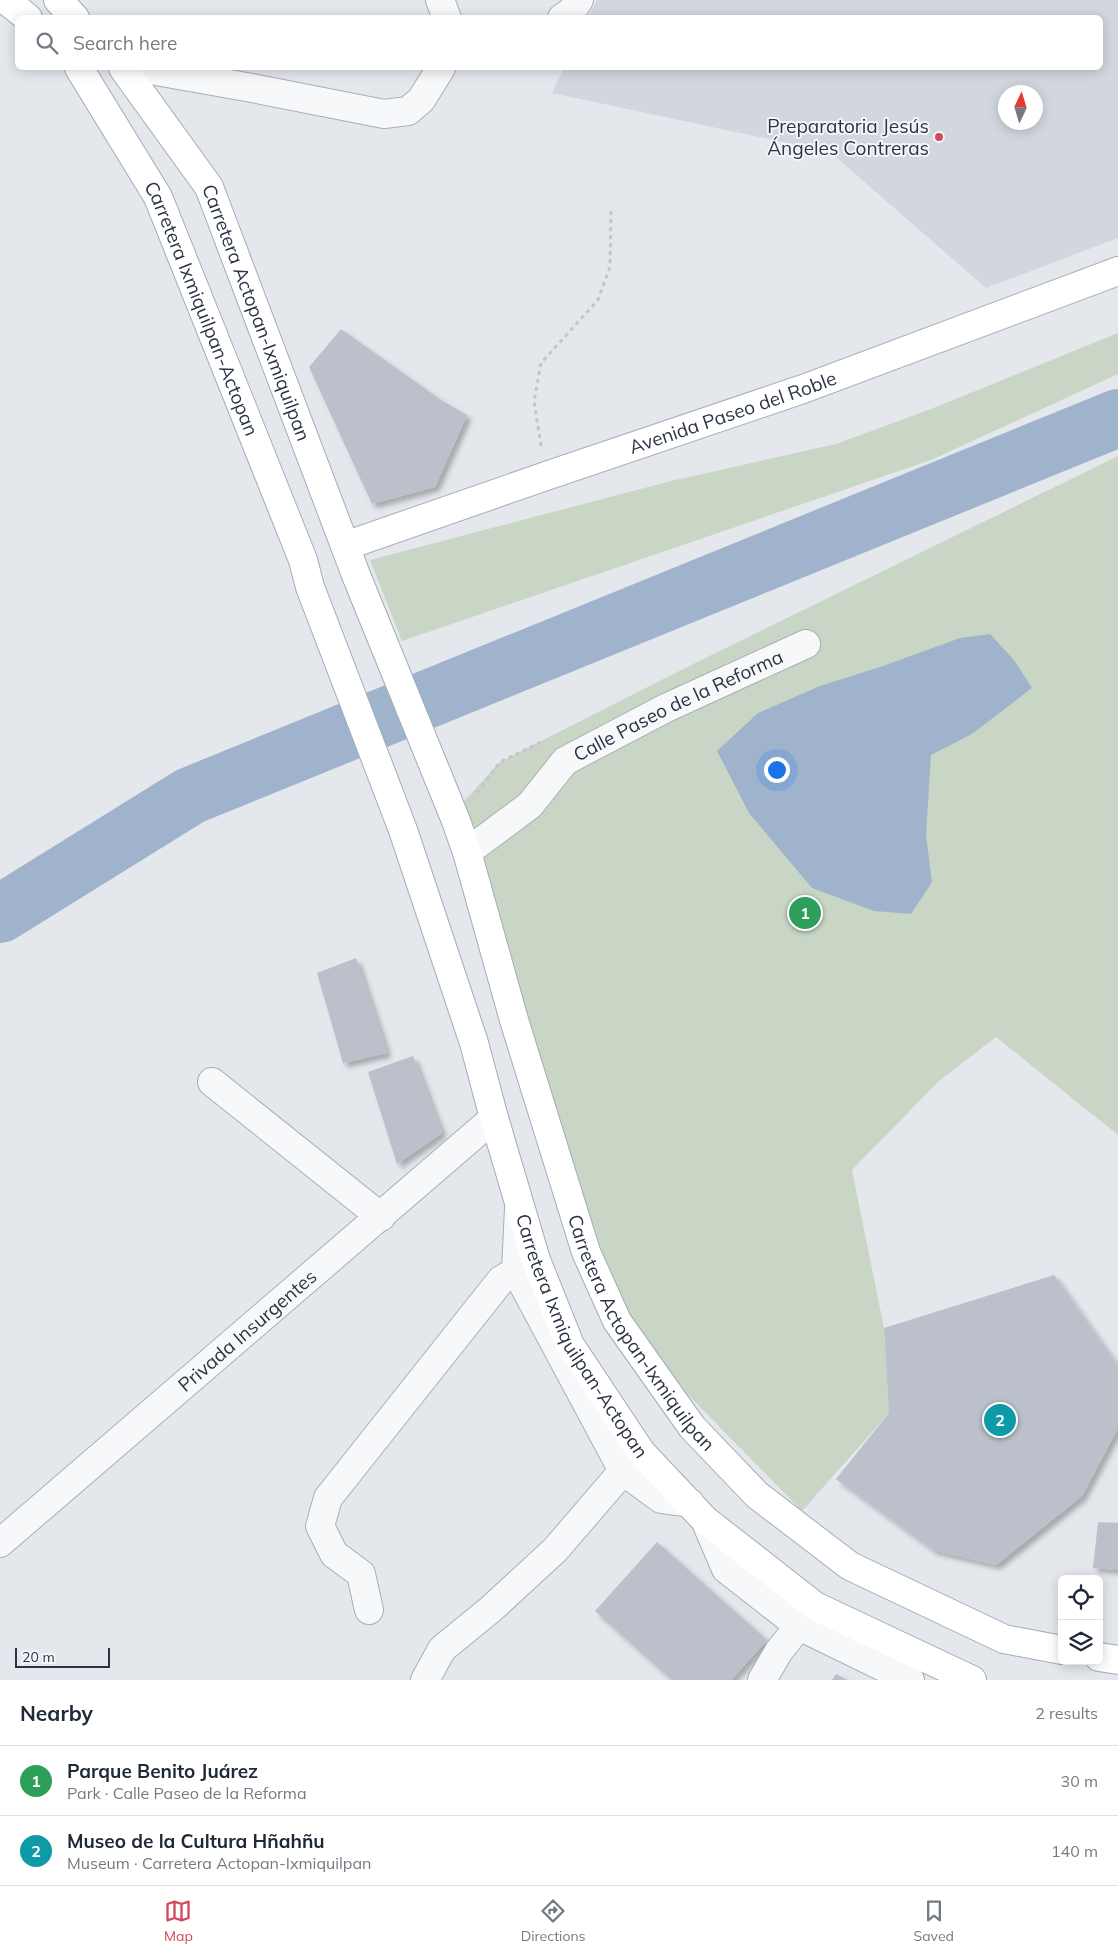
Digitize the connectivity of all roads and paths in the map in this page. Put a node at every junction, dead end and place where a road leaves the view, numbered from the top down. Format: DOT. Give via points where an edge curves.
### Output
graph roads {
  1 [pos="6,0"];
  2 [pos="58,0"];
  3 [pos="440,0"];
  4 [pos="24,15"];
  5 [pos="72,15"];
  6 [pos="446,15"];
  7 [pos="81,70"];
  8 [pos="124,70"];
  9 [pos="150,70"];
  10 [pos="440,70"];
  11 [pos="611,210"];
  12 [pos="1118,272"];
  13 [pos="546,476"];
  14 [pos="345,546"];
  15 [pos="806,644"];
  16 [pos="467,852"];
  17 [pos="212,1082"];
  18 [pos="494,1118"];
  19 [pos="381,1217"];
  20 [pos="526,1265"];
  21 [pos="623,1471"];
  22 [pos="697,1512"];
  23 [pos="0,1542"];
  24 [pos="369,1610"];
  25 [pos="807,1616"];
  26 [pos="1058,1649"];
  27 [pos="1103,1658"];
  28 [pos="1118,1660"];
  29 [pos="425,1680"];
  30 [pos="762,1680"];
  31 [pos="910,1680"];
  32 [pos="972,1680"];
  1 -- 4 [label="main road"];
  2 -- 5 [label="main road"];
  3 -- 6 [label="street"];
  7 -- 18 [label="main road, Carretera Ixmiquilpan-Actopan" via="158,197 303,560 310,587 403,830 474,1043"];
  8 -- 14 [label="main road, Carretera Actopan-Ixmiquilpan" via="209,187"];
  9 -- 10 [label="street" via="384,114 408,111 421,100"];
  11 -- 13 [label="path" via="610,267 598,300 541,363 534,401"];
  12 -- 13 [label="main road, Avenida Paseo del Roble" via="803,389"];
  13 -- 14 [label="main road, Avenida Paseo del Roble"];
  14 -- 16 [label="main road, Carretera Actopan-Ixmiquilpan"];
  15 -- 16 [label="street, Calle Paseo de la Reforma" via="666,708 565,761 530,805"];
  16 -- 26 [label="main road, Carretera Actopan-Ixmiquilpan" via="517,1029 586,1252 617,1321 692,1427 757,1495 850,1566 1004,1639"];
  17 -- 19 [label="street"];
  18 -- 19 [label="street, Privada Insurgentes"];
  18 -- 20 [label="main road, Carretera Ixmiquilpan-Actopan" via="519,1201"];
  19 -- 23 [label="street, Privada Insurgentes"];
  20 -- 21 [label="street"];
  20 -- 22 [label="main road, Carretera Ixmiquilpan-Actopan" via="570,1345 641,1452"];
  20 -- 24 [label="street" via="501,1280 328,1498 320,1526 334,1554 361,1574"];
  21 -- 22 [label="street" via="662,1499"];
  21 -- 29 [label="street" via="555,1550 442,1650"];
  22 -- 25 [label="main road, Carretera Ixmiquilpan-Actopan"];
  25 -- 30 [label="street" via="779,1651"];
  25 -- 31 [label="street"];
  25 -- 32 [label="main road, Carretera Ixmiquilpan-Actopan"];
  27 -- 28 [label="main road"];
}
